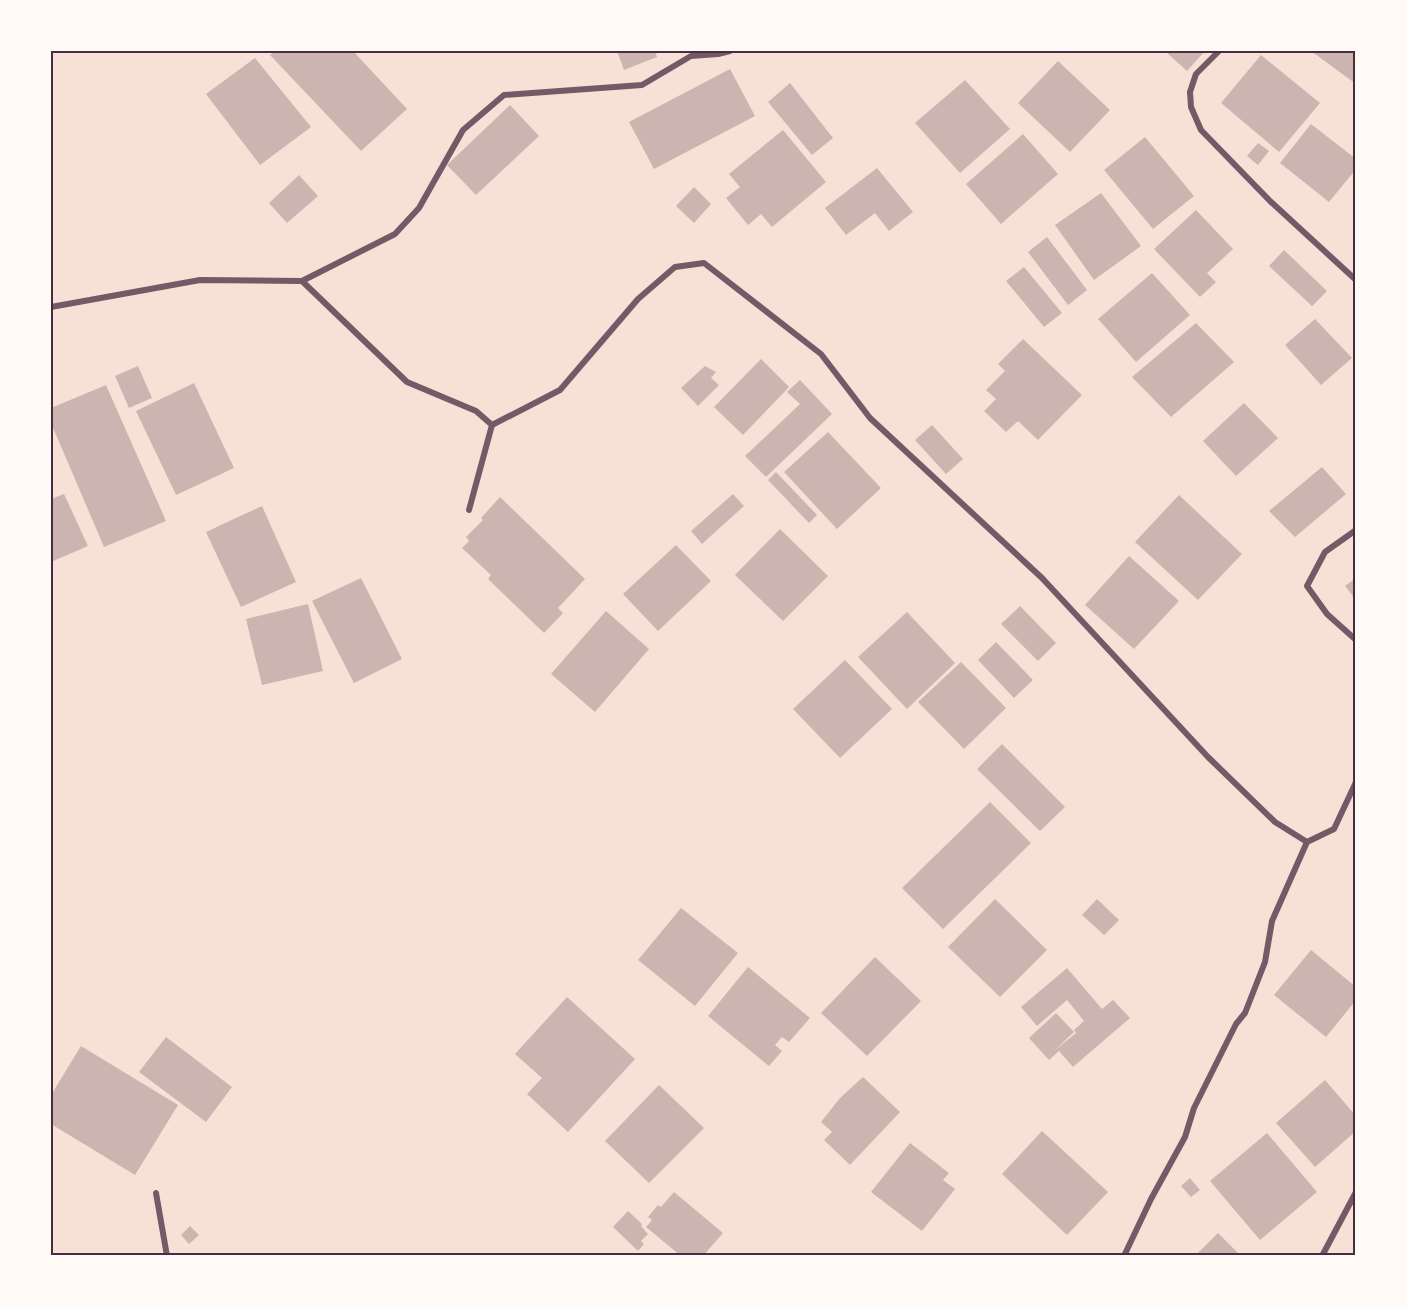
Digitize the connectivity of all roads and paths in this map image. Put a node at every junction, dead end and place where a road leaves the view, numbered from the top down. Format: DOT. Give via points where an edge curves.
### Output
graph roads {
  1 [pos="730,51"];
  2 [pos="1218,51"];
  3 [pos="717,53"];
  4 [pos="1356,280"];
  5 [pos="302,281"];
  6 [pos="51,306"];
  7 [pos="492,425"];
  8 [pos="469,510"];
  9 [pos="1356,530"];
  10 [pos="1356,640"];
  11 [pos="1356,782"];
  12 [pos="1307,842"];
  13 [pos="1356,1192"];
  14 [pos="156,1193"];
  15 [pos="167,1256"];
  16 [pos="1124,1256"];
  17 [pos="1322,1256"];
  1 -- 3 [label="street"];
  2 -- 4 [label="street" via="1196,74 1190,92 1191,107 1201,130 1270,201"];
  3 -- 5 [label="street" via="691,56 642,85 504,95 462,130 419,208 395,234"];
  5 -- 6 [label="street" via="201,280"];
  5 -- 7 [label="street" via="407,382 477,411"];
  7 -- 8 [label="street"];
  7 -- 12 [label="street" via="560,390 638,299 675,267 704,263 821,354 870,418 1042,578 1208,757 1275,822"];
  9 -- 10 [label="street" via="1325,552 1307,586 1327,614"];
  11 -- 12 [label="street" via="1334,830"];
  12 -- 16 [label="street" via="1272,921 1265,962 1245,1013 1194,1108 1185,1137"];
  13 -- 17 [label="street"];
  14 -- 15 [label="street"];
}
